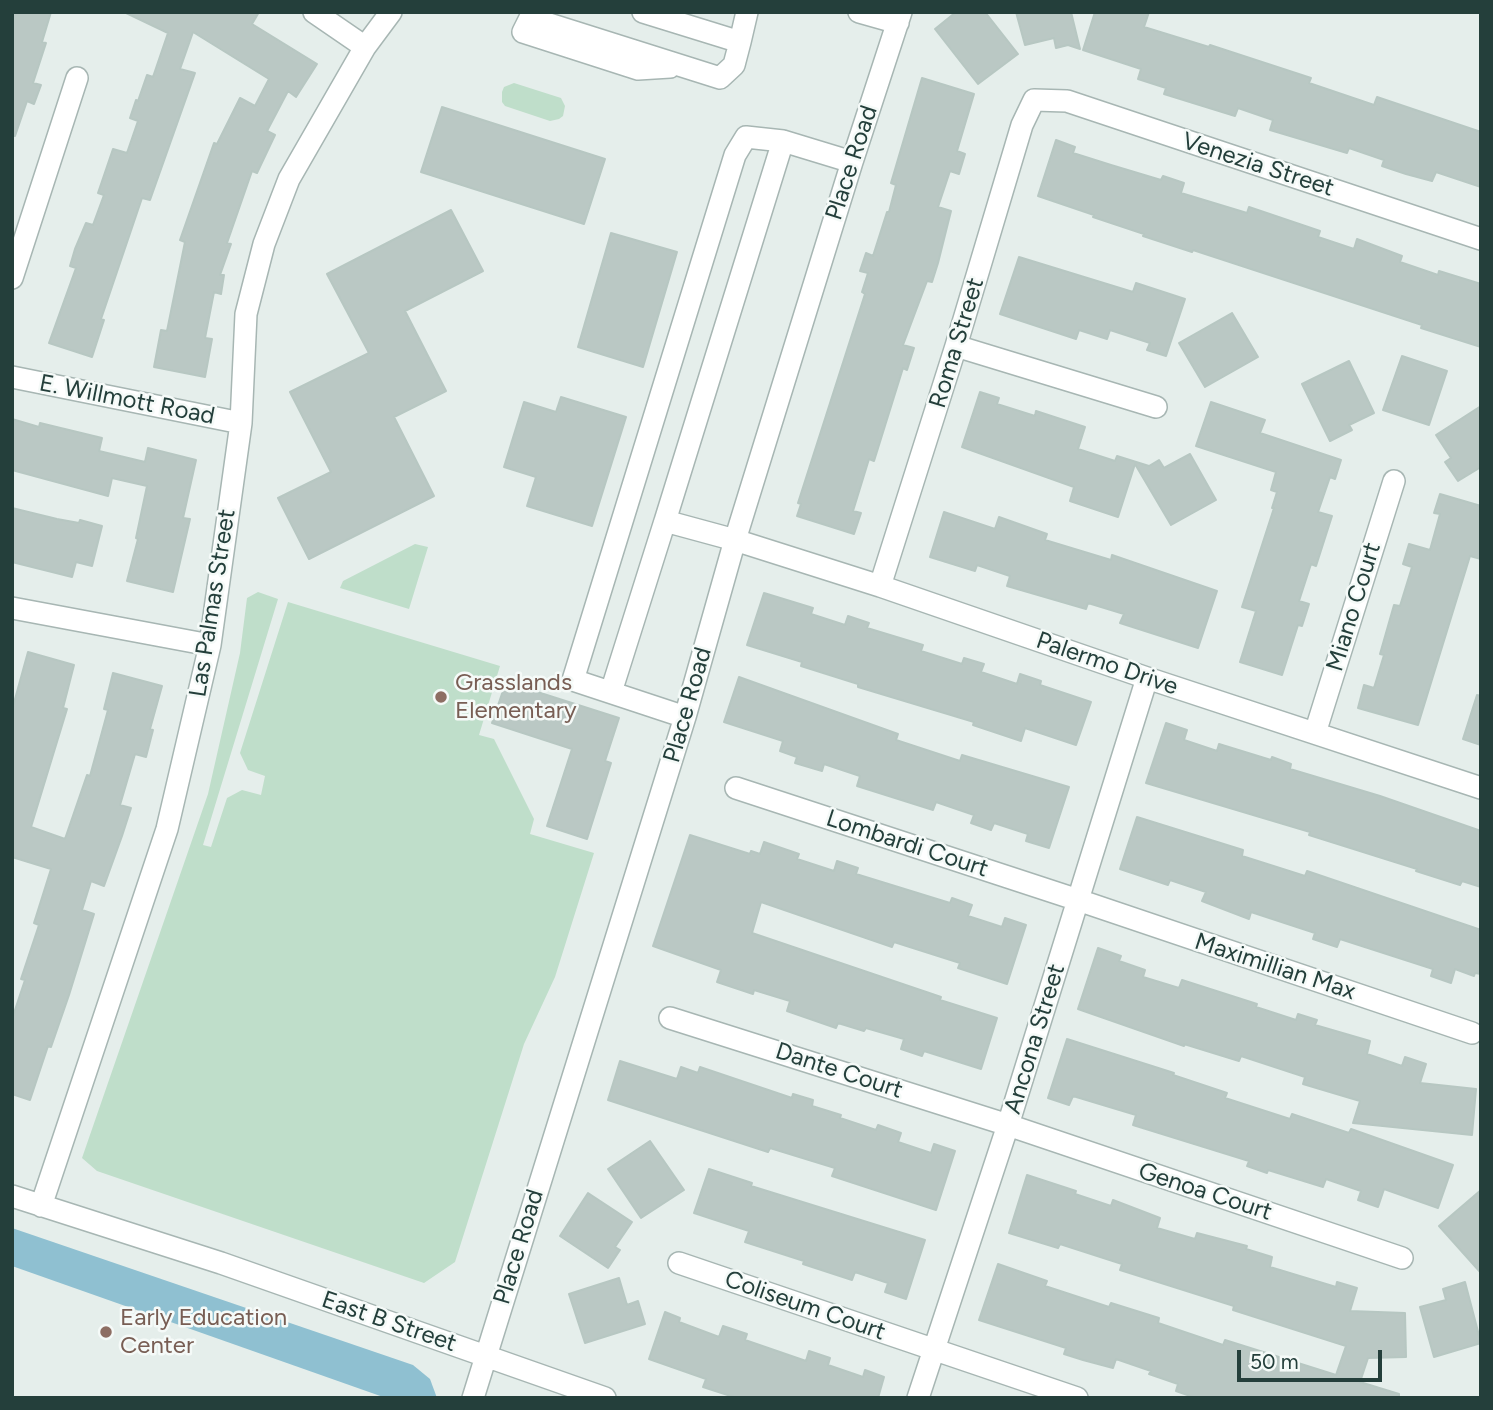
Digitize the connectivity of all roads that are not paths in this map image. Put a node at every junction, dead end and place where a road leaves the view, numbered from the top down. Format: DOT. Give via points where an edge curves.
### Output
graph roads {
  1 [pos="314,12"];
  2 [pos="391,12"];
  3 [pos="643,12"];
  4 [pos="747,12"];
  5 [pos="859,12"];
  6 [pos="532,15"];
  7 [pos="900,18"];
  8 [pos="740,42"];
  9 [pos="365,47"];
  10 [pos="77,78"];
  11 [pos="1034,100"];
  12 [pos="783,141"];
  13 [pos="852,162"];
  14 [pos="1481,239"];
  15 [pos="12,278"];
  16 [pos="956,346"];
  17 [pos="12,377"];
  18 [pos="1156,407"];
  19 [pos="241,423"];
  20 [pos="1394,481"];
  21 [pos="665,521"];
  22 [pos="734,540"];
  23 [pos="880,586"];
  24 [pos="12,608"];
  25 [pos="210,645"];
  26 [pos="1147,678"];
  27 [pos="611,692"];
  28 [pos="685,717"];
  29 [pos="1315,733"];
  30 [pos="736,788"];
  31 [pos="1481,788"];
  32 [pos="1078,900"];
  33 [pos="670,1018"];
  34 [pos="1472,1033"];
  35 [pos="1008,1125"];
  36 [pos="12,1196"];
  37 [pos="41,1206"];
  38 [pos="1402,1258"];
  39 [pos="679,1263"];
  40 [pos="932,1350"];
  41 [pos="485,1355"];
  42 [pos="473,1398"];
  43 [pos="606,1398"];
  44 [pos="918,1398"];
  45 [pos="1077,1398"];
  1 -- 9 [label="street"];
  2 -- 9 [label="street, Las Palmas Street"];
  3 -- 8 [label="street"];
  4 -- 8 [label="street"];
  5 -- 7 [label="street"];
  6 -- 8 [label="street" via="523,32 638,69 686,67 720,78 734,65"];
  7 -- 13 [label="street, Place Road"];
  9 -- 19 [label="street, Las Palmas Street" via="289,179 264,244 246,314"];
  10 -- 15 [label="street"];
  11 -- 14 [label="street, Venezia Street" via="1067,101"];
  11 -- 16 [label="street, Roma Street" via="1022,125"];
  12 -- 13 [label="street"];
  12 -- 21 [label="street"];
  12 -- 27 [label="street" via="746,137 735,155 573,680"];
  13 -- 22 [label="street, Place Road"];
  16 -- 18 [label="street"];
  16 -- 23 [label="street, Roma Street"];
  17 -- 19 [label="street, E. Willmott Road"];
  19 -- 25 [label="street, Las Palmas Street"];
  20 -- 29 [label="street, Miano Court"];
  21 -- 22 [label="street, Palermo Drive"];
  21 -- 27 [label="street"];
  22 -- 23 [label="street, Palermo Drive"];
  22 -- 28 [label="street, Place Road"];
  23 -- 26 [label="street, Palermo Drive"];
  24 -- 25 [label="street"];
  25 -- 37 [label="street, Las Palmas Street" via="167,830"];
  26 -- 29 [label="street, Palermo Drive"];
  26 -- 32 [label="street, Ancona Street"];
  27 -- 28 [label="street"];
  28 -- 41 [label="street, Place Road"];
  29 -- 31 [label="street, Palermo Drive"];
  30 -- 32 [label="street, Lombardi Court"];
  32 -- 34 [label="street, Maximillian Max"];
  32 -- 35 [label="street, Ancona Street"];
  33 -- 35 [label="street, Dante Court"];
  35 -- 38 [label="street, Genoa Court"];
  35 -- 40 [label="street, Ancona Street"];
  36 -- 37 [label="street, East B Street"];
  37 -- 41 [label="street, East B Street"];
  39 -- 40 [label="street, Coliseum Court"];
  40 -- 44 [label="street, Ancona Street"];
  40 -- 45 [label="street, Coliseum Court"];
  41 -- 42 [label="street, Place Road"];
  41 -- 43 [label="street, East B Street"];
}
